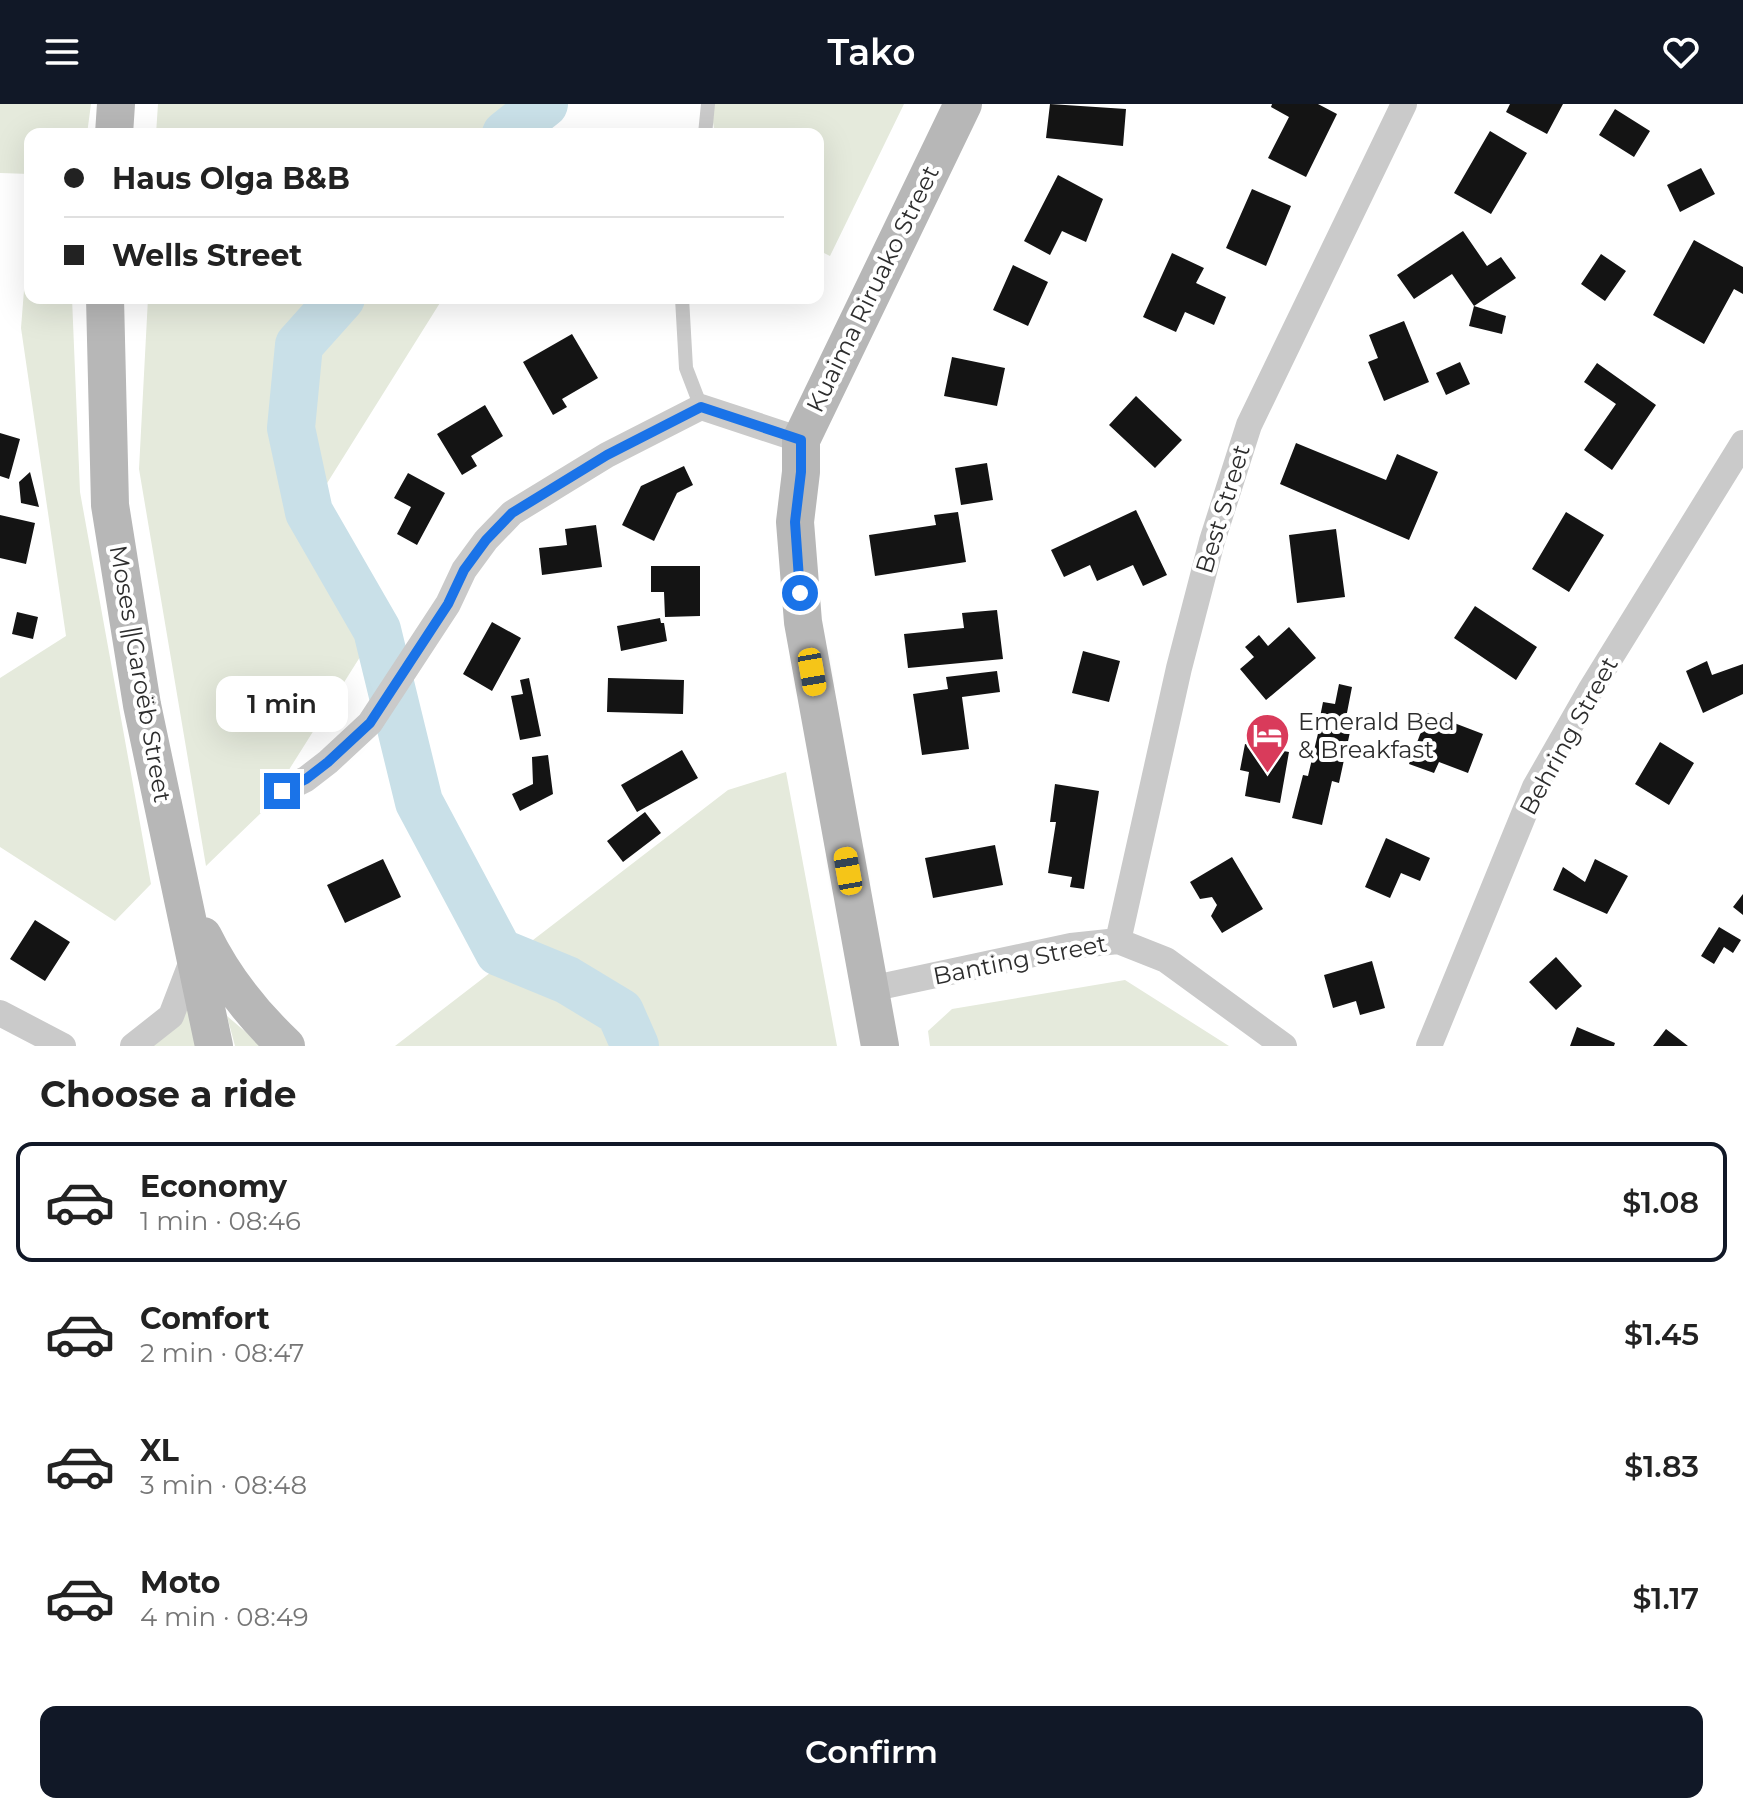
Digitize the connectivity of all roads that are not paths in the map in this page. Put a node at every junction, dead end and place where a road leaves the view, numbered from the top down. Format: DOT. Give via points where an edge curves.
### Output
graph roads {
  1 [pos="116,104"];
  2 [pos="708,104"];
  3 [pos="963,104"];
  4 [pos="1404,104"];
  5 [pos="114,128"];
  6 [pos="706,128"];
  7 [pos="105,304"];
  8 [pos="682,304"];
  9 [pos="701,407"];
  10 [pos="801,440"];
  11 [pos="1743,443"];
  12 [pos="282,791"];
  13 [pos="180,890"];
  14 [pos="1118,941"];
  15 [pos="194,955"];
  16 [pos="870,989"];
  17 [pos="0,1013"];
  18 [pos="64,1045"];
  19 [pos="133,1046"];
  20 [pos="214,1046"];
  21 [pos="286,1046"];
  22 [pos="880,1046"];
  23 [pos="1284,1046"];
  24 [pos="1429,1046"];
  1 -- 5 [label="street"];
  2 -- 6 [label="lane"];
  3 -- 10 [label="street, Kuaima Riruako Street"];
  4 -- 14 [label="street, Best Street" via="1249,425 1179,668"];
  7 -- 13 [label="street, Moses ǁGaroëb Street" via="110,505 142,705"];
  8 -- 9 [label="lane" via="686,368"];
  9 -- 10 [label="street"];
  9 -- 12 [label="street" via="607,455 512,513 464,570 448,604 370,723 328,762"];
  10 -- 16 [label="street, Kuaima Riruako Street" via="795,522 803,622"];
  11 -- 24 [label="street, Behring Street" via="1535,787"];
  13 -- 15 [label="street, Moses ǁGaroëb Street"];
  13 -- 21 [label="street" via="227,981"];
  14 -- 16 [label="street, Banting Street" via="1071,946"];
  14 -- 23 [label="street, Banting Street" via="1166,960"];
  15 -- 19 [label="street" via="171,1016"];
  15 -- 20 [label="street, Moses ǁGaroëb Street"];
  16 -- 22 [label="street, Kuaima Riruako Street"];
  17 -- 18 [label="street"];
}
